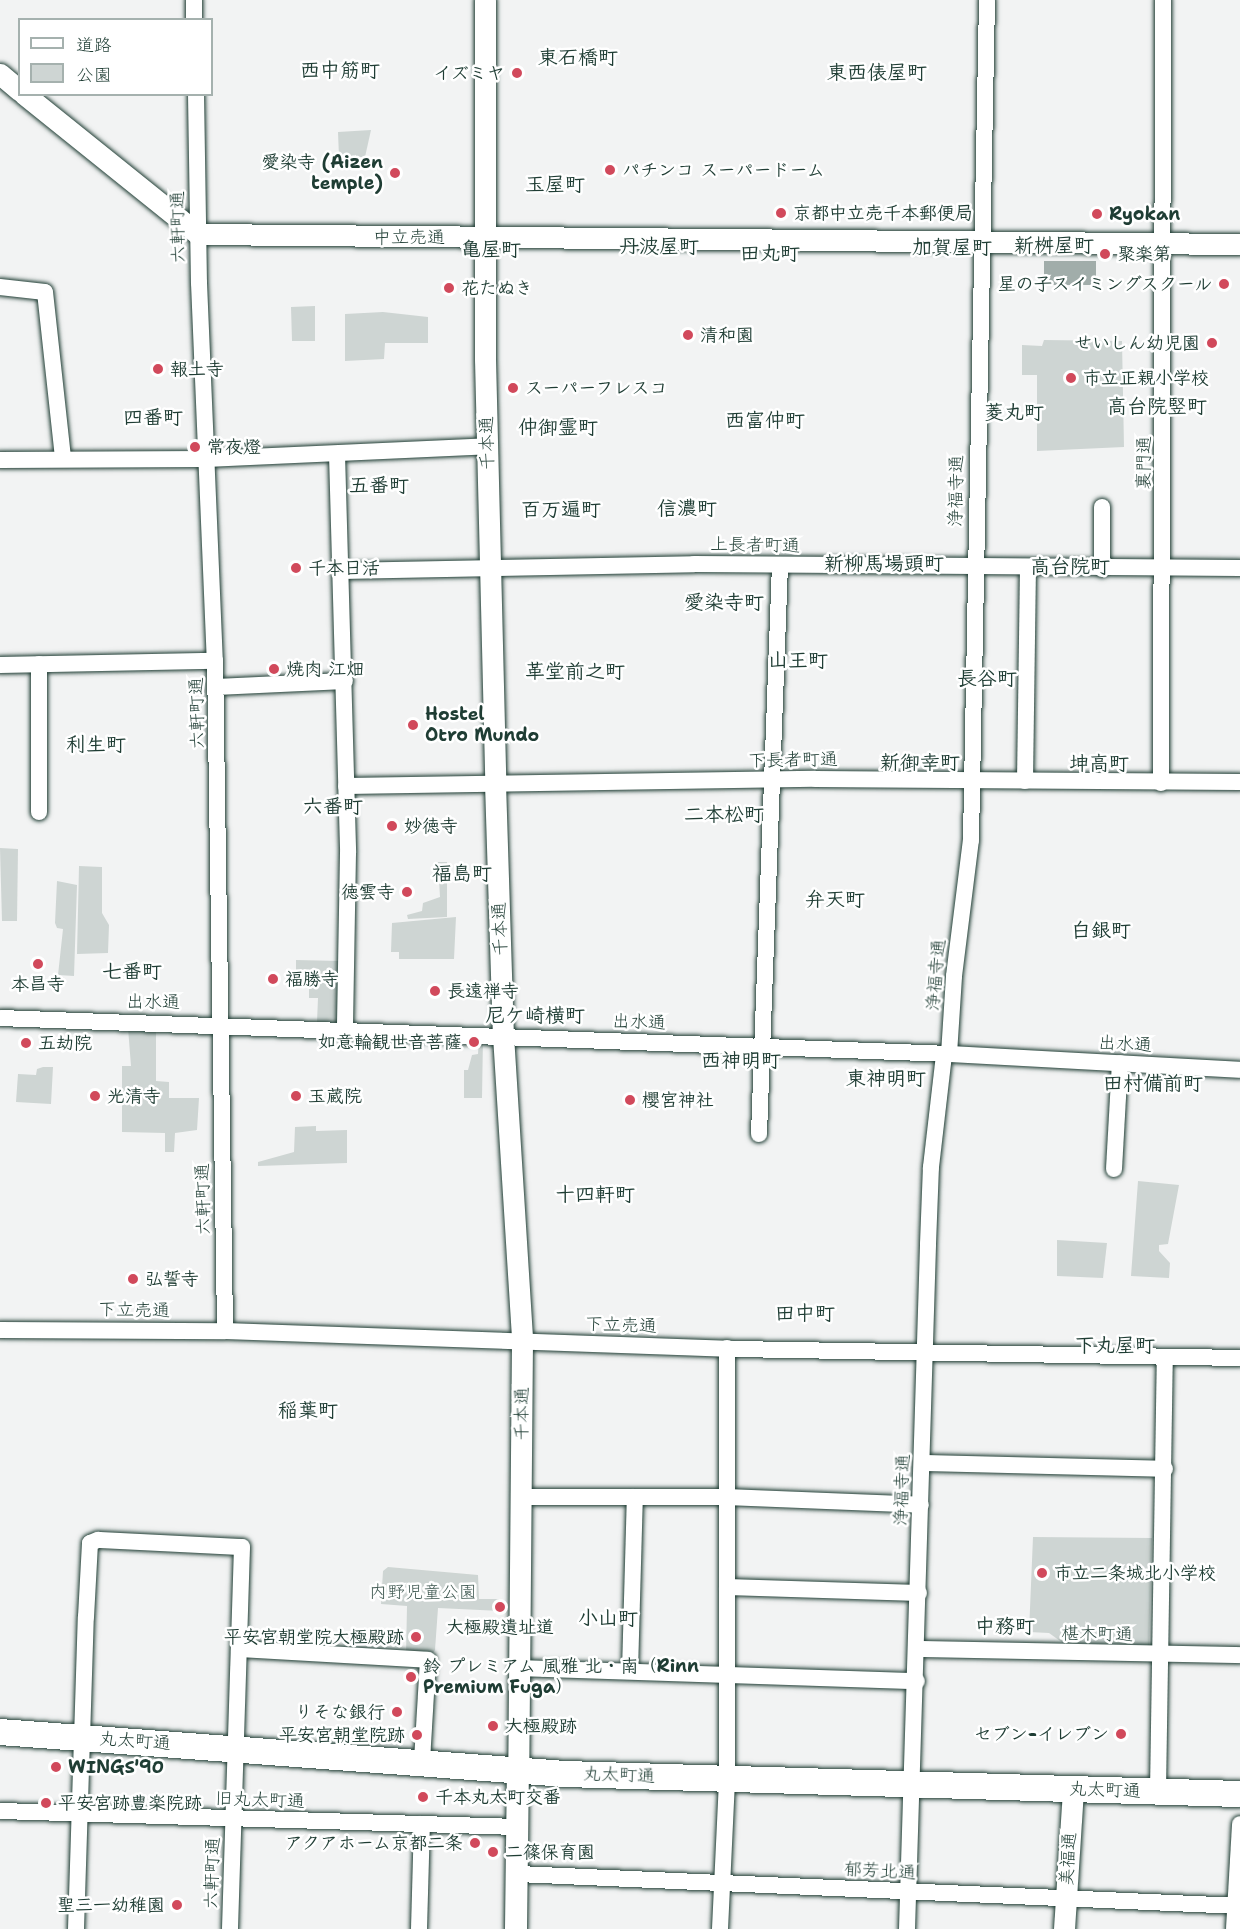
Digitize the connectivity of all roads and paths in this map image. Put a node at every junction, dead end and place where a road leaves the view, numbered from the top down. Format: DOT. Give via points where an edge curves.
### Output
graph roads {
  1 [pos="194,0"];
  2 [pos="485,0"];
  3 [pos="987,0"];
  4 [pos="1163,0"];
  5 [pos="194,18"];
  6 [pos="0,74"];
  7 [pos="18,89"];
  8 [pos="26,96"];
  9 [pos="196,96"];
  10 [pos="198,234"];
  11 [pos="483,237"];
  12 [pos="981,240"];
  13 [pos="1164,244"];
  14 [pos="1240,244"];
  15 [pos="0,287"];
  16 [pos="488,446"];
  17 [pos="337,454"];
  18 [pos="63,458"];
  19 [pos="206,459"];
  20 [pos="0,460"];
  21 [pos="1102,507"];
  22 [pos="780,565"];
  23 [pos="489,567"];
  24 [pos="975,568"];
  25 [pos="1028,568"];
  26 [pos="1240,568"];
  27 [pos="1102,569"];
  28 [pos="1162,569"];
  29 [pos="341,571"];
  30 [pos="215,661"];
  31 [pos="39,664"];
  32 [pos="0,665"];
  33 [pos="345,681"];
  34 [pos="216,687"];
  35 [pos="771,780"];
  36 [pos="972,781"];
  37 [pos="1025,781"];
  38 [pos="495,783"];
  39 [pos="1161,783"];
  40 [pos="1240,783"];
  41 [pos="346,786"];
  42 [pos="39,812"];
  43 [pos="0,1018"];
  44 [pos="220,1023"];
  45 [pos="345,1029"];
  46 [pos="503,1035"];
  47 [pos="762,1047"];
  48 [pos="947,1054"];
  49 [pos="1120,1063"];
  50 [pos="1240,1070"];
  51 [pos="759,1134"];
  52 [pos="1114,1168"];
  53 [pos="0,1330"];
  54 [pos="225,1330"];
  55 [pos="522,1341"];
  56 [pos="728,1348"];
  57 [pos="924,1353"];
  58 [pos="1165,1357"];
  59 [pos="1240,1358"];
  60 [pos="922,1463"];
  61 [pos="1165,1469"];
  62 [pos="522,1497"];
  63 [pos="635,1497"];
  64 [pos="726,1497"];
  65 [pos="921,1505"];
  66 [pos="727,1587"];
  67 [pos="919,1593"];
  68 [pos="239,1649"];
  69 [pos="917,1649"];
  70 [pos="1161,1654"];
  71 [pos="1240,1655"];
  72 [pos="518,1668"];
  73 [pos="630,1671"];
  74 [pos="726,1673"];
  75 [pos="917,1682"];
  76 [pos="0,1732"];
  77 [pos="84,1737"];
  78 [pos="234,1748"];
  79 [pos="422,1761"];
  80 [pos="518,1770"];
  81 [pos="727,1779"];
  82 [pos="913,1784"];
  83 [pos="1073,1789"];
  84 [pos="1158,1791"];
  85 [pos="1240,1794"];
  86 [pos="0,1811"];
  87 [pos="81,1813"];
  88 [pos="232,1818"];
  89 [pos="422,1824"];
  90 [pos="1240,1824"];
  91 [pos="519,1827"];
  92 [pos="518,1874"];
  93 [pos="722,1883"];
  94 [pos="909,1892"];
  95 [pos="1065,1898"];
  96 [pos="1238,1906"];
  97 [pos="76,1929"];
  98 [pos="230,1929"];
  99 [pos="419,1929"];
  100 [pos="516,1929"];
  101 [pos="720,1929"];
  102 [pos="907,1929"];
  103 [pos="1064,1929"];
  104 [pos="1234,1929"];
  1 -- 5 [label="street"];
  2 -- 11 [label="street, 千本通"];
  3 -- 12 [label="street, 浄福寺通"];
  4 -- 13 [label="street, 裏門通"];
  6 -- 7 [label="street"];
  8 -- 10 [label="street"];
  9 -- 10 [label="street, 六軒町通"];
  10 -- 11 [label="street, 中立売通"];
  10 -- 19 [label="street, 六軒町通"];
  11 -- 12 [label="street, 中立売通"];
  11 -- 16 [label="street, 千本通"];
  12 -- 13 [label="street, 中立売通"];
  12 -- 24 [label="street, 浄福寺通"];
  13 -- 14 [label="street, 中立売通"];
  13 -- 28 [label="street, 裏門通"];
  15 -- 18 [label="street" via="45,291"];
  16 -- 17 [label="street"];
  16 -- 23 [label="street, 千本通"];
  17 -- 19 [label="street"];
  17 -- 29 [label="street"];
  18 -- 19 [label="street"];
  18 -- 20 [label="street"];
  19 -- 30 [label="street, 六軒町通"];
  21 -- 27 [label="street"];
  22 -- 23 [label="street, 上長者町通"];
  22 -- 24 [label="street, 上長者町通"];
  22 -- 35 [label="street"];
  23 -- 29 [label="street, 上長者町通"];
  23 -- 38 [label="street, 千本通"];
  24 -- 25 [label="street, 上長者町通"];
  24 -- 36 [label="street, 浄福寺通"];
  25 -- 27 [label="street, 上長者町通"];
  25 -- 37 [label="street"];
  26 -- 28 [label="street, 上長者町通"];
  27 -- 28 [label="street, 上長者町通"];
  28 -- 39 [label="street, 裏門通"];
  29 -- 33 [label="street"];
  30 -- 31 [label="street"];
  30 -- 34 [label="street, 六軒町通"];
  31 -- 32 [label="street"];
  31 -- 42 [label="street"];
  33 -- 34 [label="street"];
  33 -- 41 [label="street"];
  34 -- 44 [label="street, 六軒町通"];
  35 -- 36 [label="street, 下長者町通"];
  35 -- 38 [label="street, 下長者町通"];
  35 -- 47 [label="street"];
  36 -- 37 [label="street, 下長者町通"];
  36 -- 48 [label="street, 浄福寺通" via="971,840"];
  37 -- 39 [label="street, 下長者町通"];
  38 -- 41 [label="street, 下長者町通"];
  38 -- 46 [label="street, 千本通"];
  39 -- 40 [label="street, 下長者町通"];
  41 -- 45 [label="street"];
  43 -- 44 [label="street, 出水通"];
  44 -- 45 [label="street, 出水通"];
  44 -- 54 [label="street, 六軒町通"];
  45 -- 46 [label="street, 出水通"];
  46 -- 47 [label="street, 出水通"];
  46 -- 55 [label="street, 千本通"];
  47 -- 48 [label="street, 出水通"];
  47 -- 51 [label="street"];
  48 -- 49 [label="street, 出水通"];
  48 -- 57 [label="street, 浄福寺通" via="931,1167"];
  49 -- 50 [label="street, 出水通"];
  49 -- 52 [label="street"];
  53 -- 54 [label="street, 下立売通"];
  54 -- 55 [label="street, 下立売通"];
  55 -- 56 [label="street, 下立売通"];
  55 -- 62 [label="street, 千本通"];
  56 -- 57 [label="street, 下立売通"];
  56 -- 64 [label="street"];
  57 -- 58 [label="street, 下立売通"];
  57 -- 60 [label="street, 浄福寺通"];
  58 -- 59 [label="street, 下立売通"];
  58 -- 61 [label="street"];
  60 -- 61 [label="street"];
  60 -- 65 [label="street, 浄福寺通"];
  61 -- 70 [label="street"];
  62 -- 63 [label="street"];
  62 -- 72 [label="street, 千本通"];
  63 -- 64 [label="street"];
  63 -- 73 [label="street"];
  64 -- 65 [label="street"];
  64 -- 66 [label="street"];
  65 -- 67 [label="street, 浄福寺通"];
  66 -- 67 [label="street"];
  66 -- 74 [label="street"];
  67 -- 69 [label="street, 浄福寺通"];
  68 -- 77 [label="street, 六軒町通" via="242,1547 90,1543"];
  68 -- 78 [label="street, 六軒町通"];
  68 -- 79 [label="street" via="428,1660"];
  69 -- 70 [label="street, 椹木町通"];
  69 -- 75 [label="street, 浄福寺通"];
  70 -- 71 [label="street, 椹木町通"];
  70 -- 84 [label="street"];
  72 -- 73 [label="street"];
  72 -- 80 [label="street, 千本通"];
  73 -- 74 [label="street"];
  74 -- 75 [label="street"];
  74 -- 81 [label="street"];
  75 -- 82 [label="street, 浄福寺通"];
  76 -- 77 [label="main road, 丸太町通"];
  77 -- 78 [label="main road, 丸太町通"];
  77 -- 87 [label="street"];
  78 -- 79 [label="main road, 丸太町通"];
  78 -- 88 [label="street, 六軒町通"];
  79 -- 80 [label="main road, 丸太町通"];
  80 -- 81 [label="main road, 丸太町通"];
  80 -- 91 [label="main road, 千本通"];
  81 -- 82 [label="main road, 丸太町通"];
  81 -- 93 [label="street"];
  82 -- 83 [label="main road, 丸太町通"];
  82 -- 94 [label="street, 浄福寺通"];
  83 -- 84 [label="main road, 丸太町通"];
  83 -- 95 [label="street, 美福通"];
  84 -- 85 [label="main road, 丸太町通"];
  86 -- 87 [label="street, 旧丸太町通"];
  87 -- 88 [label="street, 旧丸太町通"];
  87 -- 97 [label="street"];
  88 -- 89 [label="street, 旧丸太町通"];
  88 -- 98 [label="street, 六軒町通"];
  89 -- 91 [label="street, 旧丸太町通"];
  89 -- 99 [label="street"];
  90 -- 96 [label="street"];
  91 -- 92 [label="main road, 千本通"];
  92 -- 93 [label="street, 郁芳北通"];
  92 -- 100 [label="main road, 千本通"];
  93 -- 94 [label="street, 郁芳北通"];
  93 -- 101 [label="street"];
  94 -- 95 [label="street, 郁芳北通"];
  94 -- 102 [label="street, 浄福寺通"];
  95 -- 96 [label="street, 郁芳北通"];
  95 -- 103 [label="street, 美福通"];
  96 -- 104 [label="street"];
}
